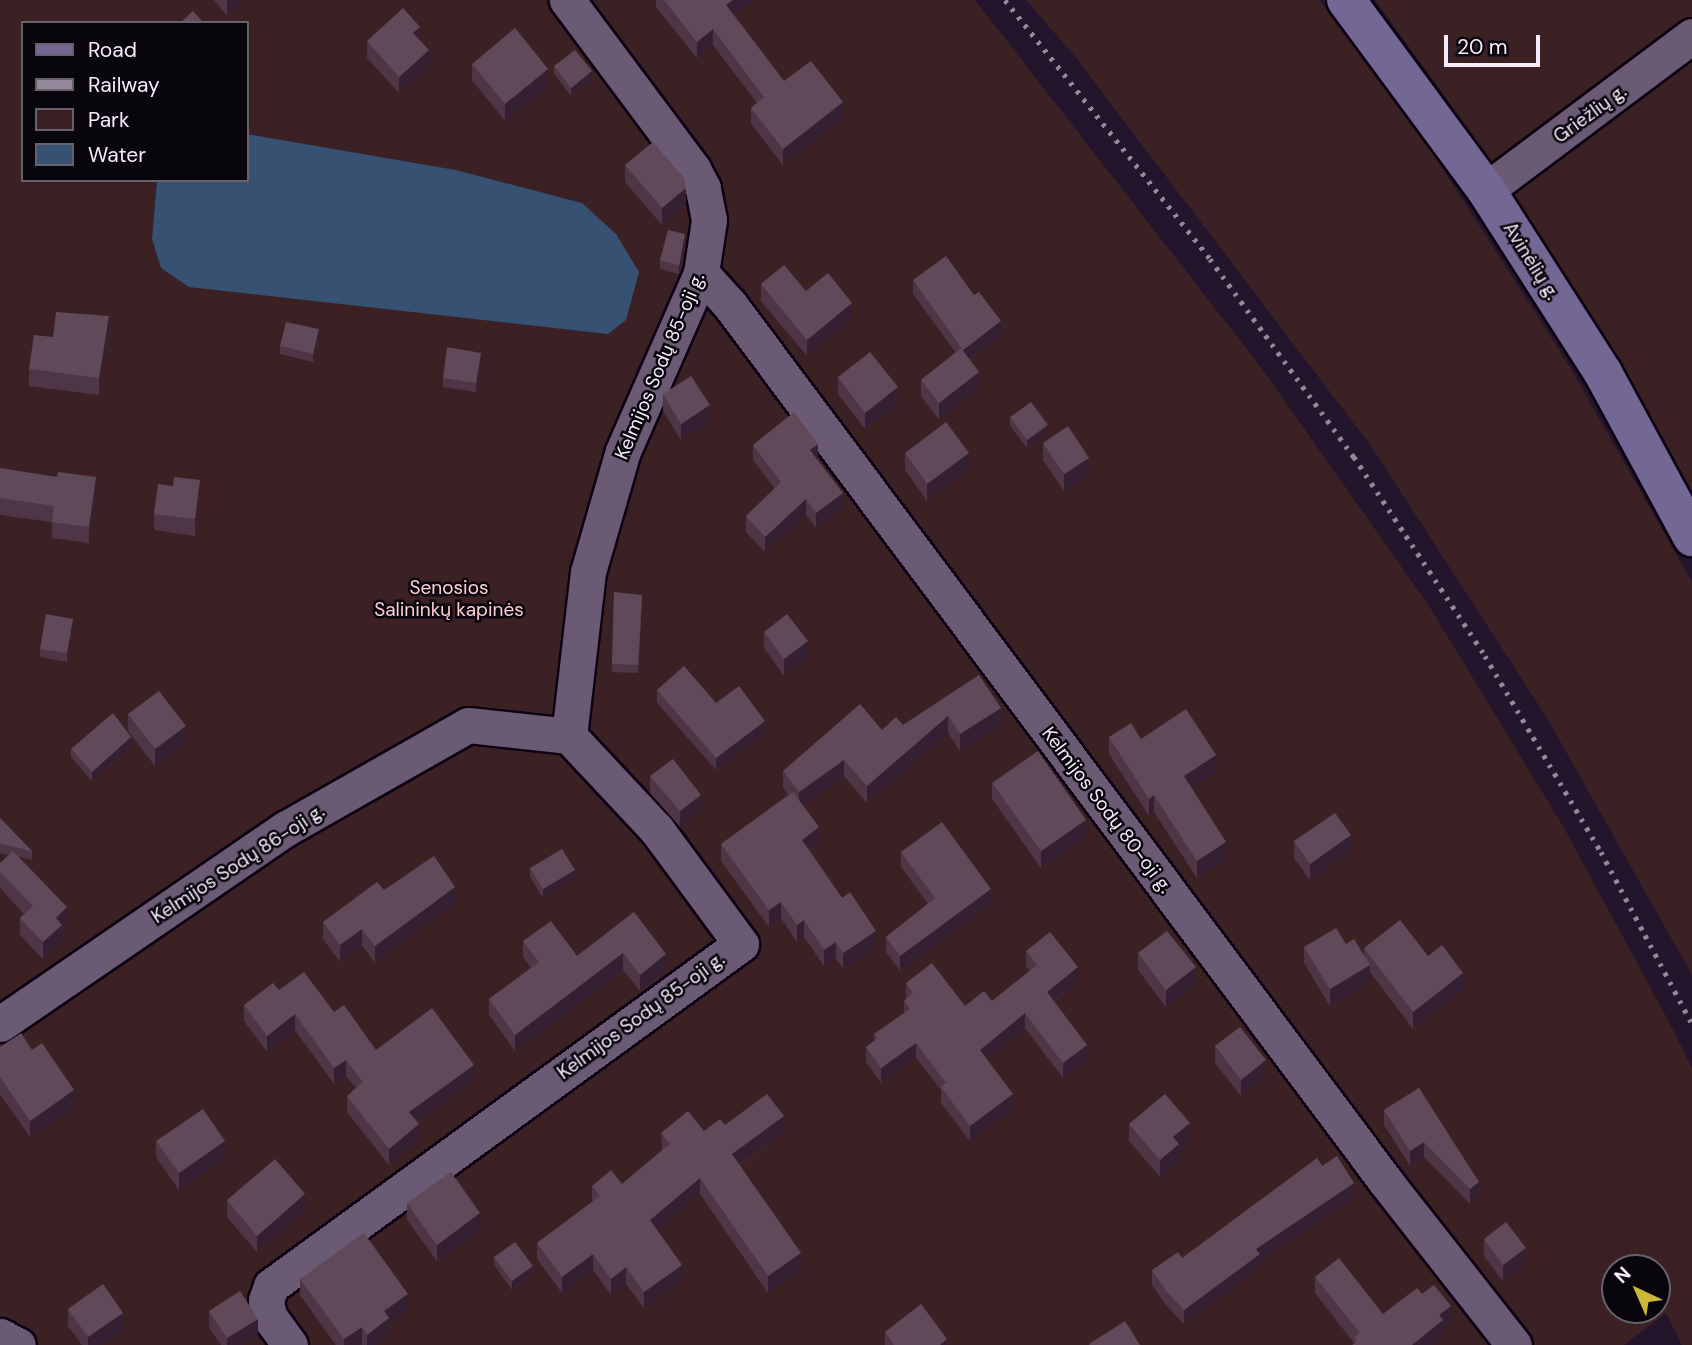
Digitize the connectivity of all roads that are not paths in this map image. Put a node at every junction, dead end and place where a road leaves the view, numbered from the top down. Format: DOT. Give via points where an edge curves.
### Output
graph roads {
  1 [pos="567,0"];
  2 [pos="1346,0"];
  3 [pos="1692,36"];
  4 [pos="1486,190"];
  5 [pos="701,273"];
  6 [pos="1692,537"];
  7 [pos="569,736"];
  8 [pos="0,1024"];
  9 [pos="0,1336"];
  10 [pos="18,1345"];
  11 [pos="290,1345"];
  12 [pos="1514,1345"];
  1 -- 5 [label="street, Kelmijos Sodų 85-oji g." via="703,188 709,220"];
  2 -- 4 [label="main road, Avinėlių g."];
  3 -- 4 [label="street, Griežlių g."];
  4 -- 6 [label="main road, Avinėlių g." via="1603,373"];
  5 -- 7 [label="street, Kelmijos Sodų 85-oji g." via="622,451 588,572"];
  5 -- 12 [label="street, Kelmijos Sodų 80-oji g." via="730,305 1377,1171"];
  7 -- 8 [label="street, Kelmijos Sodų 86-oji g." via="468,725 285,829"];
  7 -- 11 [label="street, Kelmijos Sodų 85-oji g." via="657,830 741,944 271,1286 266,1300 269,1316"];
  9 -- 10 [label="street"];
}
